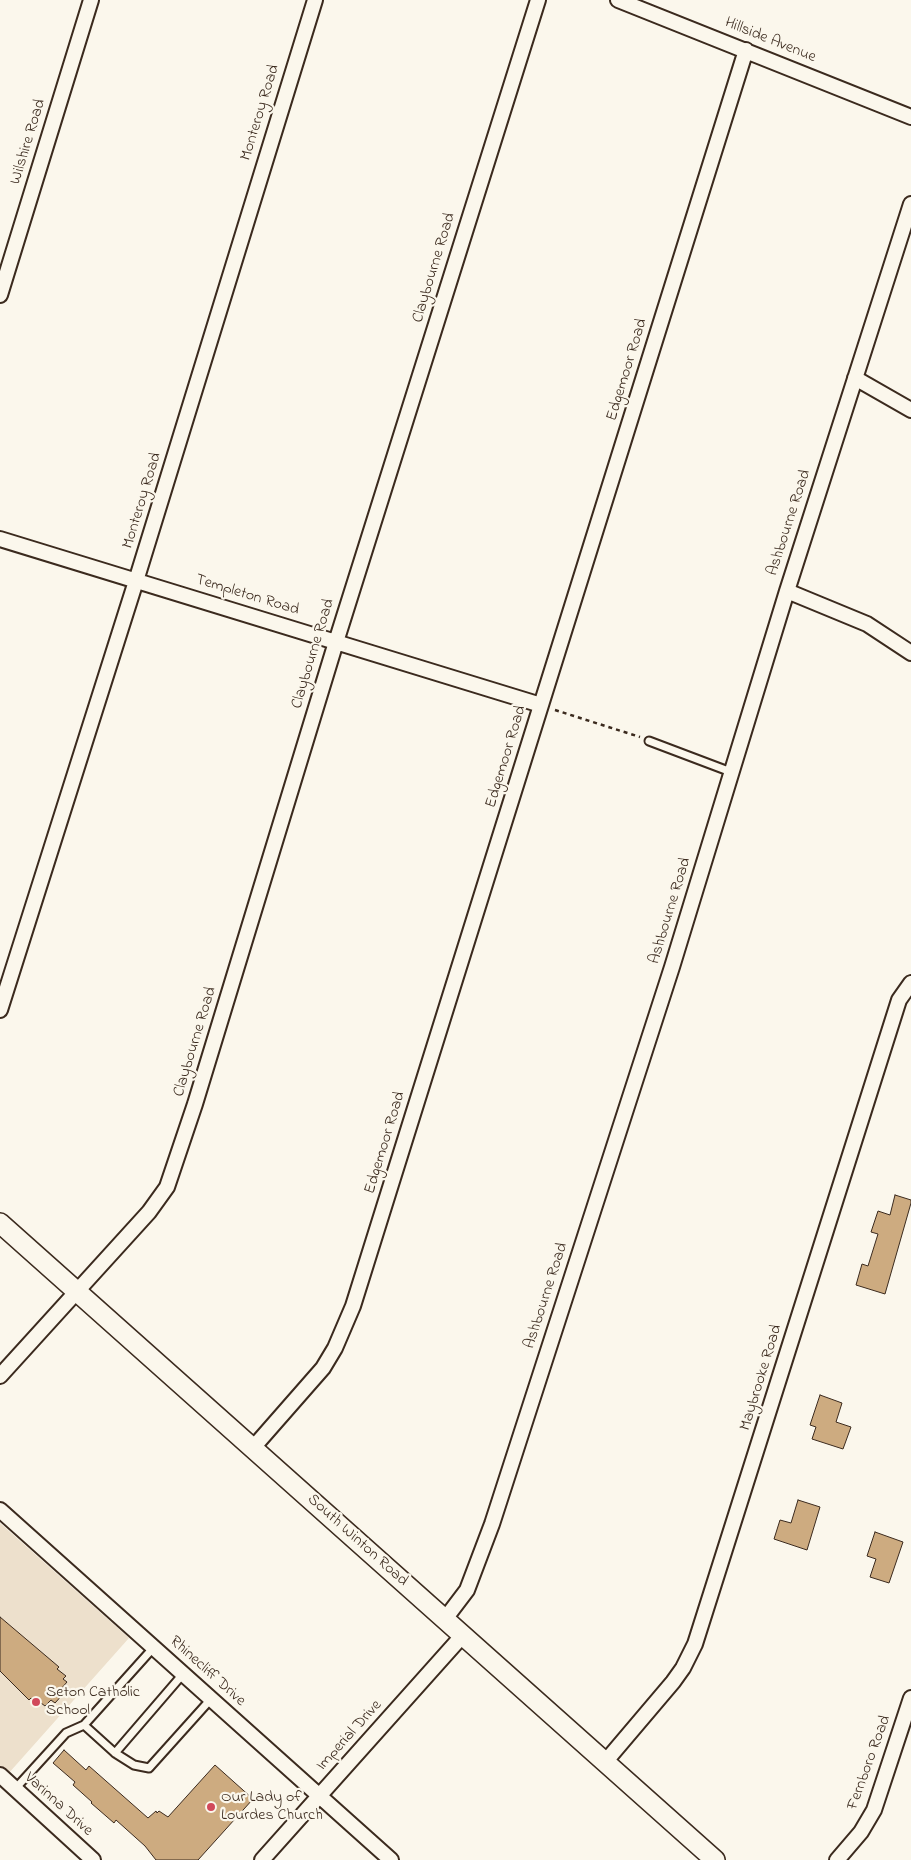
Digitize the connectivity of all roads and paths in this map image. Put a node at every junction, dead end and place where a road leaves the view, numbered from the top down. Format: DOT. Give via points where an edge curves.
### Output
graph roads {
  1 [pos="91,0"];
  2 [pos="315,0"];
  3 [pos="538,0"];
  4 [pos="618,0"];
  5 [pos="746,50"];
  6 [pos="910,117"];
  7 [pos="911,204"];
  8 [pos="0,295"];
  9 [pos="855,378"];
  10 [pos="911,410"];
  11 [pos="0,539"];
  12 [pos="136,581"];
  13 [pos="787,591"];
  14 [pos="336,642"];
  15 [pos="911,653"];
  16 [pos="541,705"];
  17 [pos="649,741"];
  18 [pos="731,772"];
  19 [pos="911,983"];
  20 [pos="0,1010"];
  21 [pos="0,1223"];
  22 [pos="76,1291"];
  23 [pos="0,1376"];
  24 [pos="252,1448"];
  25 [pos="0,1510"];
  26 [pos="446,1619"];
  27 [pos="463,1635"];
  28 [pos="154,1647"];
  29 [pos="183,1674"];
  30 [pos="911,1698"];
  31 [pos="211,1699"];
  32 [pos="84,1725"];
  33 [pos="115,1753"];
  34 [pos="606,1761"];
  35 [pos="0,1775"];
  36 [pos="15,1789"];
  37 [pos="320,1796"];
  38 [pos="93,1860"];
  39 [pos="262,1860"];
  40 [pos="391,1860"];
  41 [pos="715,1860"];
  42 [pos="837,1860"];
  1 -- 8 [label="street, Wilshire Road"];
  2 -- 12 [label="street, Monteroy Road"];
  3 -- 14 [label="street, Claybourne Road"];
  4 -- 5 [label="street, Hillside Avenue"];
  5 -- 6 [label="street, Hillside Avenue"];
  5 -- 16 [label="street, Edgemoor Road"];
  7 -- 9 [label="street, Ashbourne Road"];
  9 -- 10 [label="street"];
  9 -- 13 [label="street, Ashbourne Road"];
  11 -- 12 [label="street, Templeton Road"];
  12 -- 14 [label="street, Templeton Road"];
  12 -- 20 [label="street, Monteroy Road"];
  13 -- 15 [label="street" via="867,624"];
  13 -- 18 [label="street, Ashbourne Road"];
  14 -- 16 [label="street, Templeton Road"];
  14 -- 22 [label="street, Claybourne Road" via="167,1187 149,1212"];
  16 -- 17 [label="path"];
  16 -- 24 [label="street, Edgemoor Road" via="347,1322 322,1368"];
  17 -- 18 [label="lane"];
  18 -- 26 [label="street, Ashbourne Road" via="672,967 492,1524 466,1590"];
  19 -- 34 [label="street, Maybrooke Road" via="899,1000 695,1644 673,1682"];
  21 -- 22 [label="main road, South Winton Road"];
  22 -- 23 [label="street, Claybourne Road"];
  22 -- 24 [label="main road, South Winton Road"];
  24 -- 26 [label="main road, South Winton Road"];
  25 -- 28 [label="street, Rhinecliff Drive"];
  26 -- 27 [label="main road, South Winton Road"];
  27 -- 34 [label="main road, South Winton Road"];
  27 -- 37 [label="street, Imperial Drive"];
  28 -- 29 [label="street, Rhinecliff Drive"];
  28 -- 32 [label="lane"];
  29 -- 31 [label="street, Rhinecliff Drive"];
  29 -- 33 [label="lane"];
  30 -- 42 [label="street, Fernboro Road" via="874,1810 861,1832"];
  31 -- 33 [label="lane" via="149,1768"];
  31 -- 37 [label="street, Rhinecliff Drive"];
  32 -- 33 [label="lane"];
  32 -- 36 [label="lane" via="66,1733"];
  34 -- 41 [label="main road, South Winton Road"];
  35 -- 36 [label="street, Varinna Drive"];
  36 -- 38 [label="street, Varinna Drive"];
  37 -- 39 [label="street, Imperial Drive"];
  37 -- 40 [label="street, Rhinecliff Drive"];
}
